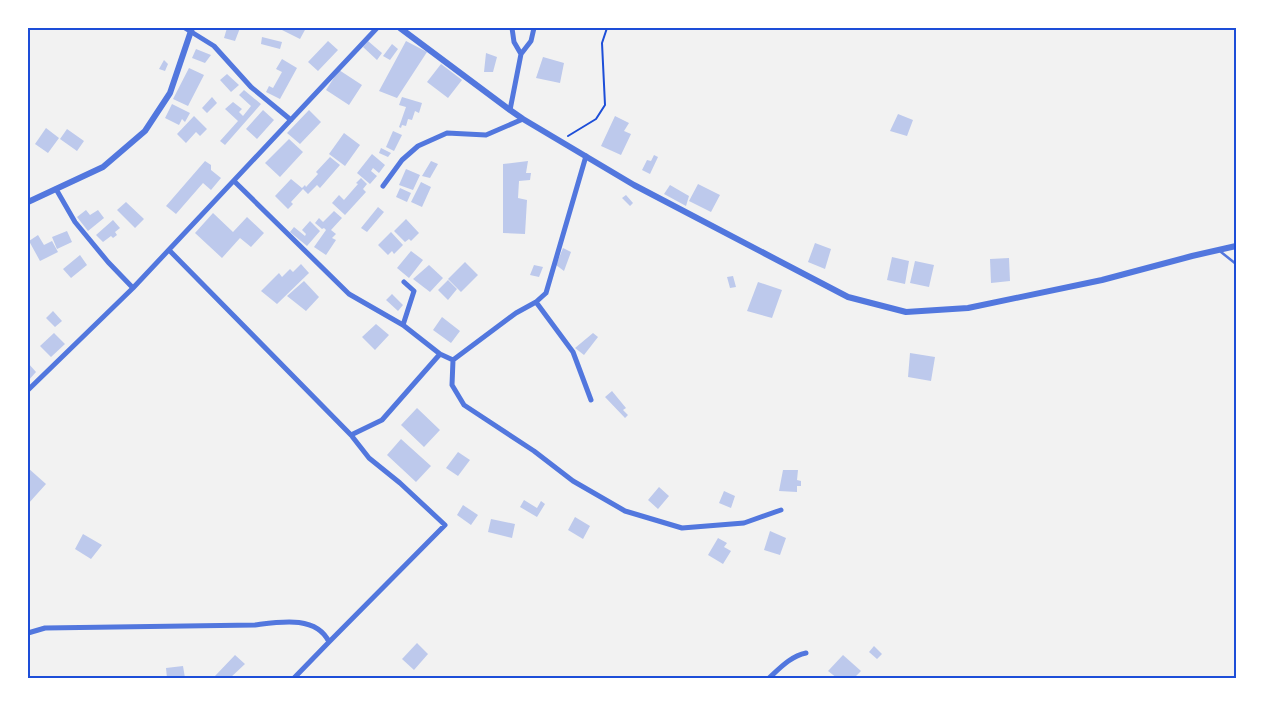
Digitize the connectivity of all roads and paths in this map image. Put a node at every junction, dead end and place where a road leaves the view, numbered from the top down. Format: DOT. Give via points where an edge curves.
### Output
graph roads {
  1 [pos="185,28"];
  2 [pos="377,28"];
  3 [pos="400,28"];
  4 [pos="512,28"];
  5 [pos="534,28"];
  6 [pos="607,28"];
  7 [pos="192,30"];
  8 [pos="521,54"];
  9 [pos="510,110"];
  10 [pos="523,119"];
  11 [pos="290,120"];
  12 [pos="560,140"];
  13 [pos="586,156"];
  14 [pos="234,181"];
  15 [pos="383,186"];
  16 [pos="56,190"];
  17 [pos="28,202"];
  18 [pos="1236,246"];
  19 [pos="169,250"];
  20 [pos="1220,251"];
  21 [pos="1236,264"];
  22 [pos="404,282"];
  23 [pos="133,288"];
  24 [pos="536,302"];
  25 [pos="403,325"];
  26 [pos="440,354"];
  27 [pos="453,360"];
  28 [pos="28,390"];
  29 [pos="591,400"];
  30 [pos="351,435"];
  31 [pos="781,510"];
  32 [pos="28,633"];
  33 [pos="329,642"];
  34 [pos="806,653"];
  35 [pos="294,678"];
  36 [pos="769,678"];
  1 -- 7 [label="street"];
  2 -- 11 [label="street"];
  3 -- 9 [label="street"];
  4 -- 8 [label="street" via="514,42"];
  5 -- 8 [label="street"];
  6 -- 12 [label="path" via="602,43 605,105 596,119"];
  7 -- 11 [label="street" via="214,46 251,87"];
  7 -- 16 [label="street" via="170,93 145,131 103,167"];
  8 -- 9 [label="street"];
  9 -- 10 [label="street"];
  10 -- 12 [label="street"];
  10 -- 15 [label="street" via="486,135 447,133 418,146 402,160"];
  11 -- 14 [label="street"];
  12 -- 13 [label="street"];
  13 -- 20 [label="street" via="848,297 906,312 977,306"];
  13 -- 24 [label="street" via="546,293"];
  14 -- 19 [label="street"];
  14 -- 25 [label="street" via="349,294"];
  16 -- 17 [label="street"];
  16 -- 23 [label="street" via="74,222"];
  18 -- 20 [label="street"];
  19 -- 23 [label="street"];
  19 -- 30 [label="street"];
  20 -- 21 [label="lane"];
  22 -- 25 [label="street" via="414,291"];
  23 -- 28 [label="street"];
  24 -- 27 [label="street"];
  24 -- 29 [label="street" via="573,352"];
  25 -- 26 [label="street"];
  26 -- 27 [label="street"];
  26 -- 30 [label="street" via="382,420"];
  27 -- 31 [label="street" via="452,385 464,405 573,481 625,511 682,528 744,523"];
  30 -- 33 [label="street" via="369,458 445,525"];
  32 -- 33 [label="street" via="46,628 282,622 313,625 325,633"];
  33 -- 35 [label="street"];
  34 -- 36 [label="street" via="789,660"];
}
